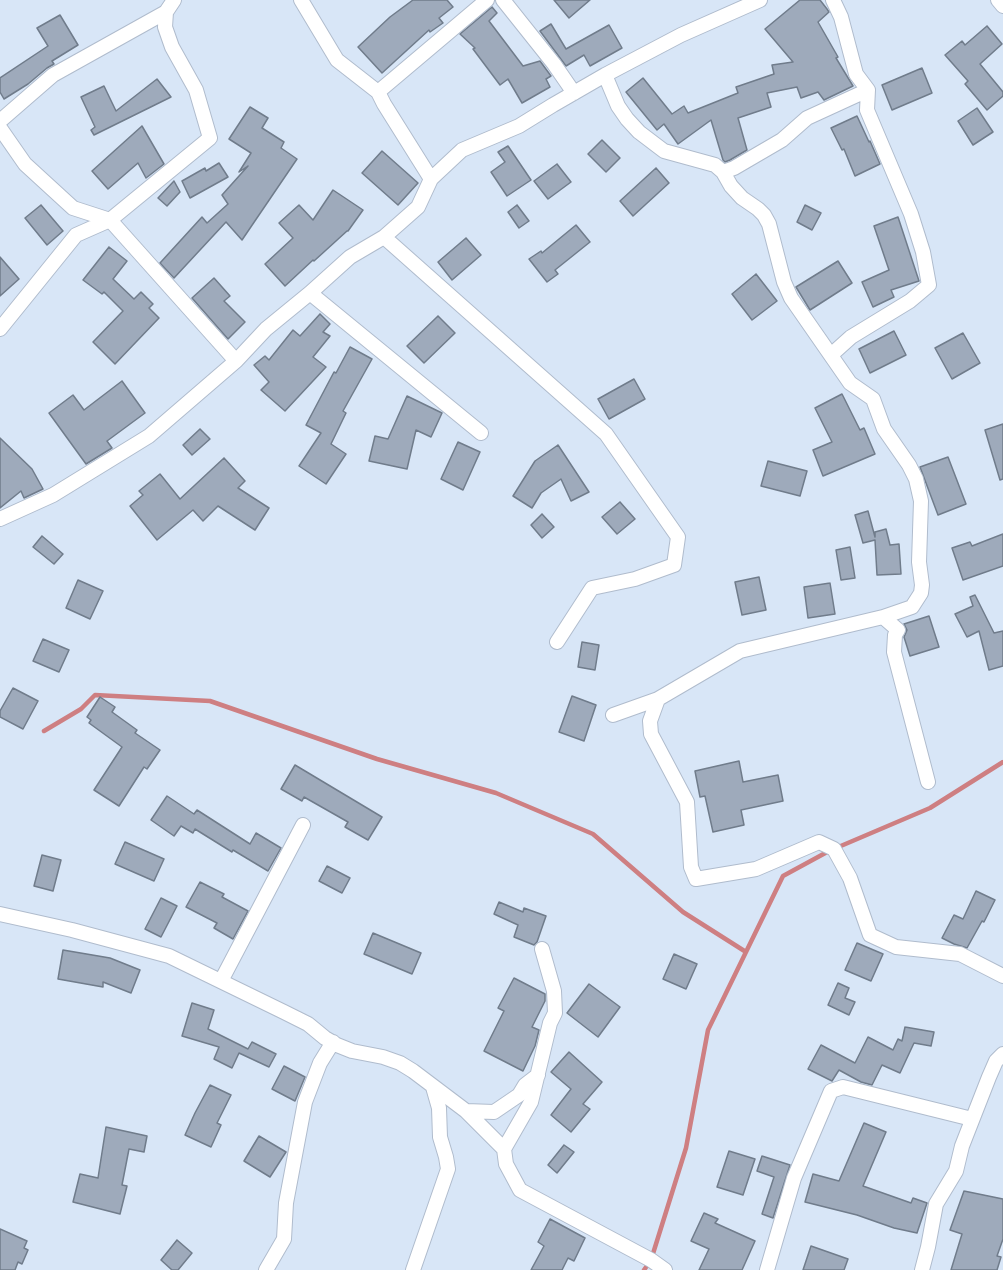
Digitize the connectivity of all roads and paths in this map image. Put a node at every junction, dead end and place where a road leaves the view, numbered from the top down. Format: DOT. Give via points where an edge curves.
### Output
graph roads {
  1 [pos="301,0"];
  2 [pos="487,0"];
  3 [pos="503,0"];
  4 [pos="760,0"];
  5 [pos="833,0"];
  6 [pos="998,0"];
  7 [pos="170,6"];
  8 [pos="1003,6"];
  9 [pos="605,75"];
  10 [pos="868,90"];
  11 [pos="378,92"];
  12 [pos="574,93"];
  13 [pos="0,121"];
  14 [pos="0,128"];
  15 [pos="723,172"];
  16 [pos="431,179"];
  17 [pos="110,220"];
  18 [pos="384,237"];
  19 [pos="310,293"];
  20 [pos="0,328"];
  21 [pos="831,355"];
  22 [pos="236,361"];
  23 [pos="481,434"];
  24 [pos="0,519"];
  25 [pos="883,617"];
  26 [pos="557,642"];
  27 [pos="658,699"];
  28 [pos="613,715"];
  29 [pos="928,783"];
  30 [pos="303,825"];
  31 [pos="0,914"];
  32 [pos="542,949"];
  33 [pos="1003,976"];
  34 [pos="221,981"];
  35 [pos="333,1042"];
  36 [pos="1003,1054"];
  37 [pos="538,1075"];
  38 [pos="433,1087"];
  39 [pos="466,1111"];
  40 [pos="972,1119"];
  41 [pos="504,1149"];
  42 [pos="266,1270"];
  43 [pos="413,1270"];
  44 [pos="665,1270"];
  45 [pos="767,1270"];
  46 [pos="921,1270"];
  1 -- 11 [label="street" via="337,60"];
  2 -- 11 [label="street"];
  3 -- 12 [label="street"];
  4 -- 9 [label="street"];
  5 -- 10 [label="street" via="856,74"];
  6 -- 8 [label="street"];
  7 -- 13 [label="street" via="53,75"];
  7 -- 17 [label="street" via="165,27 196,90 210,138"];
  9 -- 12 [label="street"];
  9 -- 15 [label="street" via="618,106 639,132 664,151 711,163"];
  10 -- 15 [label="street" via="807,118 782,140"];
  10 -- 21 [label="street" via="867,110 911,214 929,285 851,337"];
  11 -- 16 [label="street"];
  12 -- 16 [label="street" via="519,126 462,150"];
  14 -- 17 [label="street" via="25,164 72,208"];
  15 -- 21 [label="street" via="742,198 764,215 791,298"];
  16 -- 18 [label="street" via="418,207"];
  17 -- 20 [label="street" via="76,235"];
  17 -- 22 [label="street"];
  18 -- 19 [label="street" via="350,257"];
  18 -- 26 [label="street" via="606,434 678,537 674,565 592,588"];
  19 -- 22 [label="street" via="266,329"];
  19 -- 23 [label="street"];
  21 -- 25 [label="street" via="850,383 873,399 884,429 909,465 921,501 921,593 912,607"];
  22 -- 24 [label="street" via="150,436 53,495"];
  25 -- 27 [label="street" via="740,651"];
  25 -- 29 [label="street" via="898,630 894,652"];
  27 -- 28 [label="street"];
  27 -- 33 [label="street" via="650,721 651,734 687,802 691,867 696,879 756,869 819,842 834,849 850,878 870,935 896,947 960,954"];
  30 -- 34 [label="street"];
  31 -- 34 [label="street" via="169,956"];
  32 -- 37 [label="street" via="554,991 555,1013"];
  34 -- 35 [label="street" via="300,1020"];
  35 -- 38 [label="street" via="400,1063"];
  35 -- 42 [label="street" via="305,1102 286,1203 284,1239"];
  36 -- 40 [label="street" via="996,1061"];
  37 -- 39 [label="street" via="519,1095 494,1112"];
  37 -- 41 [label="street" via="531,1102"];
  38 -- 39 [label="street"];
  38 -- 43 [label="street" via="448,1169"];
  39 -- 41 [label="street"];
  40 -- 45 [label="street" via="843,1087 831,1091 794,1178"];
  40 -- 46 [label="street" via="956,1171 934,1211"];
  41 -- 44 [label="street" via="506,1164 520,1190"];
}
